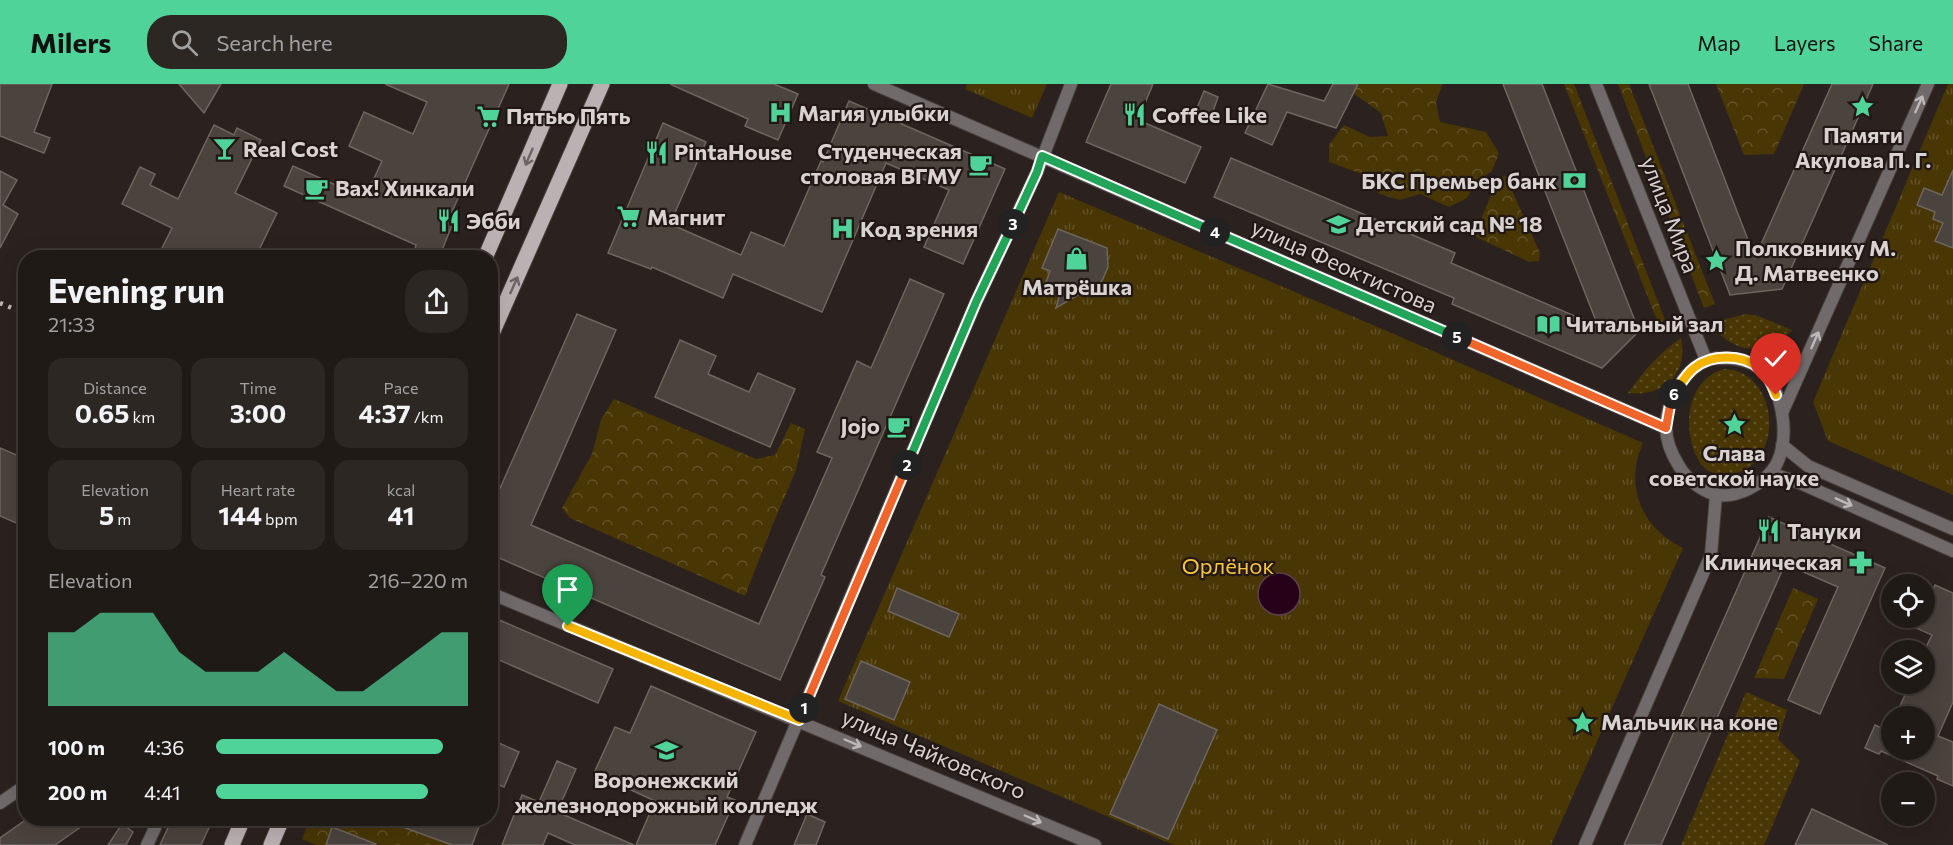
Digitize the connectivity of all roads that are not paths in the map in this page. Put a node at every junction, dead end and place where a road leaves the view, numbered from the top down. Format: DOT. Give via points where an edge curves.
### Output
graph roads {
  1 [pos="560,84"];
  2 [pos="602,84"];
  3 [pos="874,84"];
  4 [pos="1071,84"];
  5 [pos="1596,84"];
  6 [pos="1928,84"];
  7 [pos="1042,156"];
  8 [pos="488,250"];
  9 [pos="498,320"];
  10 [pos="1706,360"];
  11 [pos="1782,412"];
  12 [pos="1666,428"];
  13 [pos="1782,445"];
  14 [pos="1770,473"];
  15 [pos="1716,495"];
  16 [pos="1953,529"];
  17 [pos="1953,551"];
  18 [pos="498,596"];
  19 [pos="799,720"];
  20 [pos="18,791"];
  21 [pos="0,803"];
  22 [pos="154,826"];
  23 [pos="240,826"];
  24 [pos="279,826"];
  25 [pos="147,845"];
  26 [pos="231,845"];
  27 [pos="271,845"];
  28 [pos="745,845"];
  29 [pos="1095,845"];
  30 [pos="1585,845"];
  1 -- 8 [label="main road, one-way"];
  9 -- 2 [label="main road, one-way"];
  3 -- 7 [label="street, улица Феоктистова"];
  4 -- 7 [label="street"];
  5 -- 10 [label="street, улица Мира"];
  11 -- 6 [label="street, one-way"];
  7 -- 12 [label="street, улица Феоктистова"];
  7 -- 19 [label="street"];
  10 -- 11 [label="street" via="1733,358 1759,368 1771,383"];
  10 -- 12 [label="street" via="1693,368 1674,393"];
  11 -- 13 [label="street"];
  12 -- 15 [label="street" via="1668,443 1681,470 1702,490"];
  13 -- 14 [label="street"];
  13 -- 16 [label="street" via="1808,466"];
  14 -- 15 [label="street" via="1746,490"];
  14 -- 17 [label="street, one-way"];
  15 -- 30 [label="street" via="1711,555"];
  18 -- 19 [label="street, улица Чайковского"];
  19 -- 28 [label="street"];
  19 -- 29 [label="street, улица Чайковского, one-way"];
  20 -- 21 [label="street"];
  22 -- 25 [label="street"];
  23 -- 26 [label="main road"];
  24 -- 27 [label="main road"];
}
